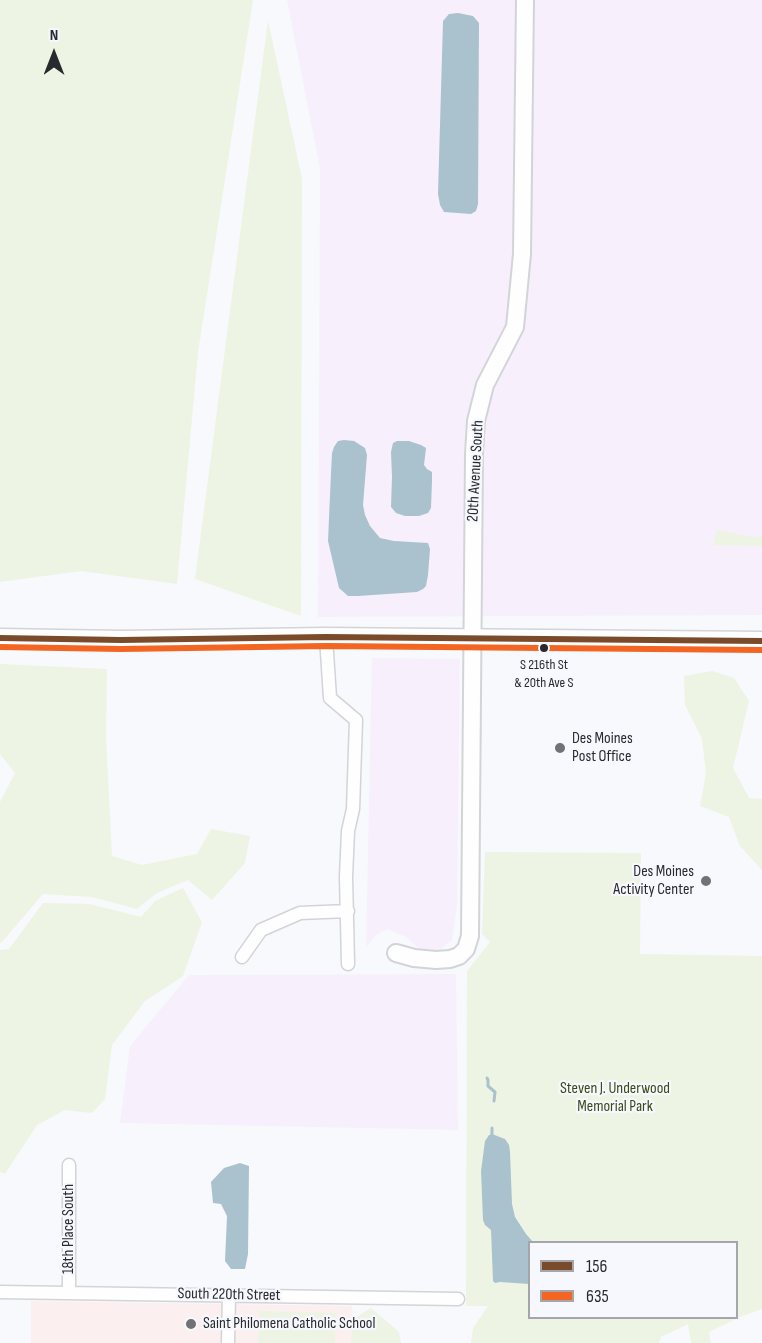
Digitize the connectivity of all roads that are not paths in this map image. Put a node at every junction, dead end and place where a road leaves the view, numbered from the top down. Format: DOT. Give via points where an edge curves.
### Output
graph roads {
  1 [pos="525,0"];
  2 [pos="326,637"];
  3 [pos="473,638"];
  4 [pos="0,639"];
  5 [pos="762,641"];
  6 [pos="348,911"];
  7 [pos="396,953"];
  8 [pos="242,957"];
  9 [pos="348,964"];
  10 [pos="69,1165"];
  11 [pos="0,1292"];
  12 [pos="69,1293"];
  13 [pos="229,1295"];
  14 [pos="458,1299"];
  15 [pos="228,1343"];
  1 -- 3 [label="street, 20th Avenue South" via="522,254 515,327 485,385 476,421"];
  2 -- 3 [label="main road"];
  2 -- 4 [label="main road"];
  2 -- 6 [label="street" via="330,698 356,720 346,877"];
  3 -- 5 [label="main road"];
  3 -- 7 [label="street, 20th Avenue South" via="470,936 466,949 450,959"];
  6 -- 8 [label="street" via="300,913 261,930"];
  6 -- 9 [label="street"];
  10 -- 12 [label="street, 18th Place South"];
  11 -- 12 [label="street, South 220th Street"];
  12 -- 13 [label="street, South 220th Street"];
  13 -- 14 [label="street, South 220th Street"];
  13 -- 15 [label="street"];
}
